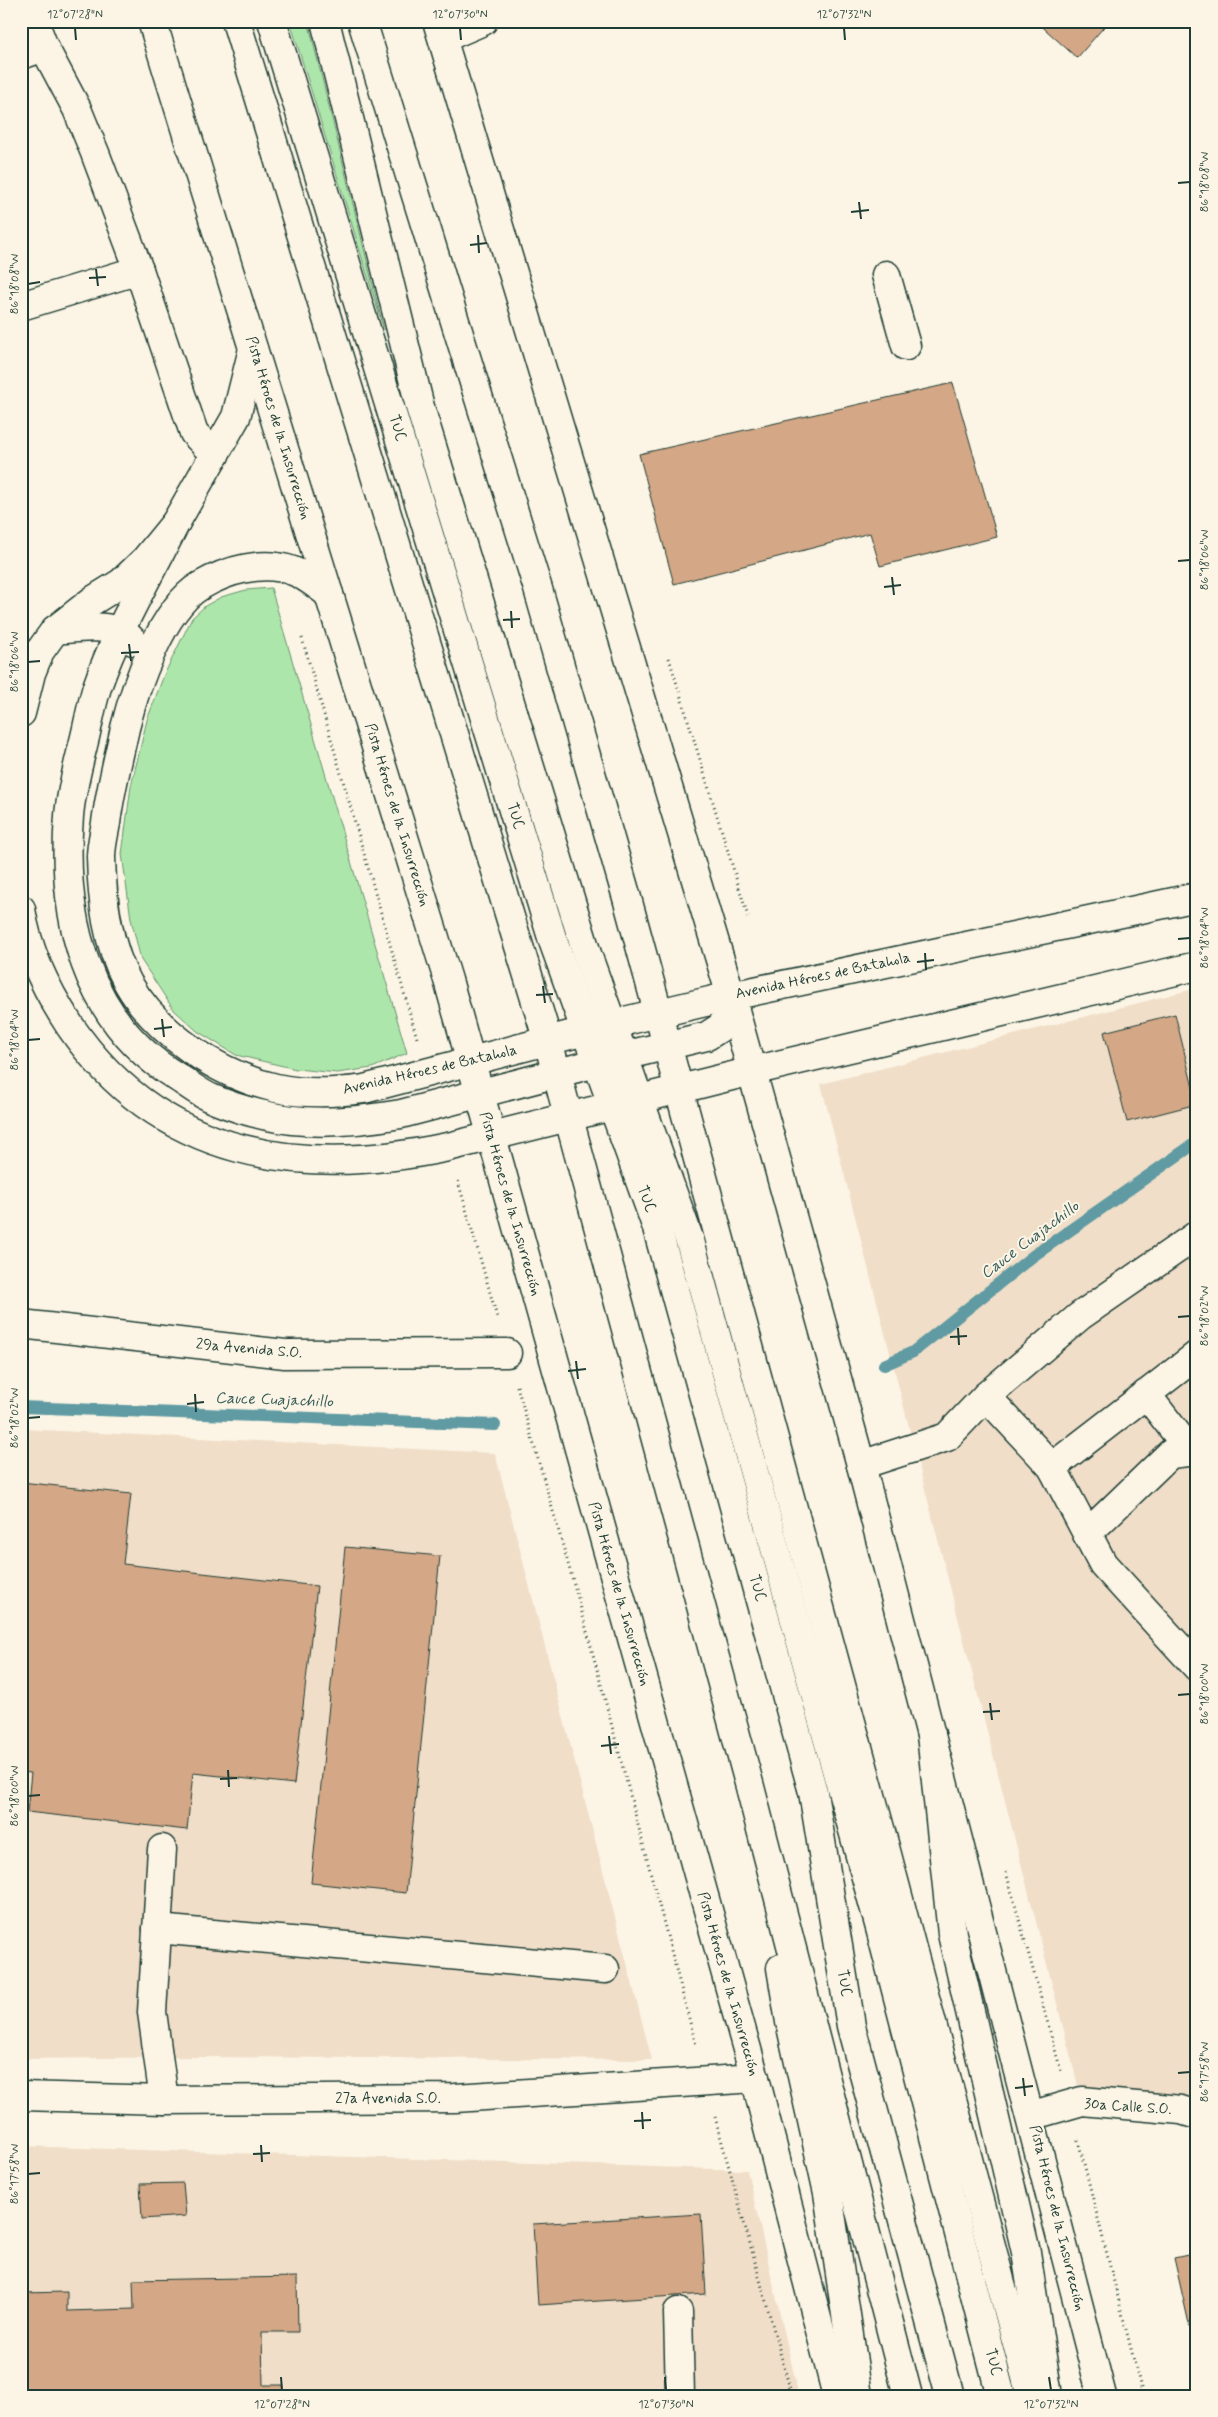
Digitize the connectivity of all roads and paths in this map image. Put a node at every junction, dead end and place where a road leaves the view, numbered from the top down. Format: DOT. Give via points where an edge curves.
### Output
graph roads {
  1 [pos="34,21"];
  2 [pos="152,21"];
  3 [pos="236,21"];
  4 [pos="272,21"];
  5 [pos="325,21"];
  6 [pos="362,21"];
  7 [pos="376,21"];
  8 [pos="483,21"];
  9 [pos="440,30"];
  10 [pos="33,51"];
  11 [pos="405,158"];
  12 [pos="139,270"];
  13 [pos="886,275"];
  14 [pos="21,306"];
  15 [pos="906,346"];
  16 [pos="253,349"];
  17 [pos="215,455"];
  18 [pos="176,522"];
  19 [pos="329,594"];
  20 [pos="55,630"];
  21 [pos="300,631"];
  22 [pos="120,632"];
  23 [pos="139,684"];
  24 [pos="21,713"];
  25 [pos="1197,897"];
  26 [pos="21,909"];
  27 [pos="1197,966"];
  28 [pos="731,996"];
  29 [pos="659,1013"];
  30 [pos="612,1024"];
  31 [pos="586,1032"];
  32 [pos="418,1040"];
  33 [pos="548,1041"];
  34 [pos="668,1046"];
  35 [pos="610,1059"];
  36 [pos="471,1062"];
  37 [pos="752,1071"];
  38 [pos="557,1073"];
  39 [pos="680,1090"];
  40 [pos="480,1094"];
  41 [pos="626,1103"];
  42 [pos="569,1117"];
  43 [pos="492,1137"];
  44 [pos="456,1176"];
  45 [pos="1197,1235"];
  46 [pos="21,1324"];
  47 [pos="507,1352"];
  48 [pos="1197,1355"];
  49 [pos="1146,1394"];
  50 [pos="986,1396"];
  51 [pos="1194,1452"];
  52 [pos="861,1465"];
  53 [pos="1052,1467"];
  54 [pos="1087,1534"];
  55 [pos="1197,1667"];
  56 [pos="931,1734"];
  57 [pos="750,1786"];
  58 [pos="162,1849"];
  59 [pos="157,1929"];
  60 [pos="605,1970"];
  61 [pos="696,2047"];
  62 [pos="754,2078"];
  63 [pos="21,2096"];
  64 [pos="164,2100"];
  65 [pos="1197,2115"];
  66 [pos="715,2116"];
  67 [pos="1030,2116"];
  68 [pos="678,2312"];
  69 [pos="680,2396"];
  70 [pos="792,2396"];
  71 [pos="837,2396"];
  72 [pos="858,2396"];
  73 [pos="908,2396"];
  74 [pos="950,2396"];
  75 [pos="1001,2396"];
  76 [pos="1031,2396"];
  77 [pos="1048,2396"];
  78 [pos="1102,2396"];
  1 -- 10 [label="main road"];
  2 -- 16 [label="main road, Pista Héroes de la Insurrección"];
  3 -- 33 [label="main road"];
  4 -- 31 [label="main road, TUC" via="553,942"];
  5 -- 30 [label="main road, TUC" via="420,407 587,954"];
  6 -- 11 [label="main road"];
  7 -- 11 [label="main road"];
  8 -- 9 [label="main road"];
  9 -- 28 [label="main road, Pista Héroes de la Insurrección"];
  10 -- 12 [label="main road" via="77,109"];
  11 -- 29 [label="main road" via="538,589"];
  12 -- 14 [label="main road"];
  12 -- 17 [label="main road" via="194,432"];
  13 -- 15 [label="main road"];
  16 -- 17 [label="main road" via="236,417"];
  16 -- 19 [label="main road, Pista Héroes de la Insurrección"];
  17 -- 18 [label="main road"];
  18 -- 20 [label="main road" via="145,560 121,582"];
  18 -- 22 [label="main road"];
  19 -- 23 [label="main road, Avenida Héroes de Batahola" via="295,571 272,566 243,568 199,587 173,613 153,648"];
  19 -- 36 [label="main road, Pista Héroes de la Insurrección"];
  20 -- 22 [label="main road" via="83,627"];
  20 -- 24 [label="main road" via="30,673"];
  21 -- 32 [label="path"];
  22 -- 23 [label="main road" via="136,644"];
  22 -- 40 [label="main road" via="97,688 78,762 69,814 67,872 75,933 94,984 112,1016 137,1047 164,1070 212,1099 262,1115 298,1122 370,1120"];
  23 -- 36 [label="main road, Avenida Héroes de Batahola" via="132,699 111,790 101,854 110,935 127,982 144,1008 202,1057 237,1075 275,1088 349,1091"];
  25 -- 28 [label="main road, Avenida Héroes de Batahola"];
  26 -- 43 [label="main road" via="39,972 54,1002 85,1047 118,1081 188,1131 273,1157 320,1160 408,1156"];
  27 -- 37 [label="main road"];
  28 -- 29 [label="main road, Avenida Héroes de Batahola"];
  28 -- 34 [label="main road" via="729,1015 721,1027 707,1036"];
  28 -- 37 [label="main road, Pista Héroes de la Insurrección"];
  29 -- 30 [label="main road, Avenida Héroes de Batahola"];
  29 -- 34 [label="main road"];
  30 -- 31 [label="main road, Avenida Héroes de Batahola"];
  30 -- 35 [label="main road, TUC"];
  31 -- 33 [label="main road, Avenida Héroes de Batahola"];
  31 -- 35 [label="main road, TUC"];
  33 -- 36 [label="main road, Avenida Héroes de Batahola"];
  33 -- 38 [label="main road"];
  34 -- 35 [label="main road"];
  34 -- 39 [label="main road"];
  35 -- 38 [label="main road"];
  35 -- 41 [label="main road, TUC"];
  36 -- 40 [label="main road, Pista Héroes de la Insurrección"];
  37 -- 39 [label="main road"];
  37 -- 52 [label="main road, Pista Héroes de la Insurrección"];
  38 -- 40 [label="main road"];
  38 -- 42 [label="main road"];
  39 -- 41 [label="main road"];
  39 -- 76 [label="main road"];
  40 -- 43 [label="main road, Pista Héroes de la Insurrección"];
  41 -- 42 [label="main road"];
  41 -- 74 [label="main road, TUC" via="657,1228 813,1792 851,2026"];
  41 -- 75 [label="main road, TUC" via="695,1260 880,1928"];
  42 -- 43 [label="main road"];
  42 -- 57 [label="main road"];
  43 -- 62 [label="main road, Pista Héroes de la Insurrección"];
  44 -- 47 [label="path"];
  45 -- 50 [label="main road" via="1080,1316"];
  46 -- 47 [label="main road, 29a Avenida S.O." via="284,1354"];
  47 -- 61 [label="path" via="582,1614"];
  48 -- 49 [label="main road"];
  49 -- 51 [label="main road"];
  49 -- 53 [label="main road"];
  50 -- 52 [label="main road" via="947,1437"];
  50 -- 53 [label="main road"];
  51 -- 54 [label="main road" via="1170,1454"];
  52 -- 56 [label="main road, Pista Héroes de la Insurrección"];
  53 -- 54 [label="main road"];
  54 -- 55 [label="main road" via="1103,1564"];
  56 -- 67 [label="main road, Pista Héroes de la Insurrección"];
  56 -- 77 [label="main road" via="952,1934 1026,2252"];
  57 -- 72 [label="main road" via="790,2022 828,2193"];
  57 -- 73 [label="main road"];
  58 -- 59 [label="main road"];
  59 -- 60 [label="main road"];
  59 -- 64 [label="main road" via="152,2012"];
  62 -- 64 [label="main road, 27a Avenida S.O." via="455,2098"];
  62 -- 71 [label="main road, Pista Héroes de la Insurrección"];
  63 -- 64 [label="main road, 27a Avenida S.O."];
  65 -- 67 [label="main road, 30a Calle S.O." via="1181,2110 1082,2101"];
  66 -- 70 [label="path"];
  67 -- 78 [label="main road, Pista Héroes de la Insurrección"];
  68 -- 69 [label="main road"];
}
